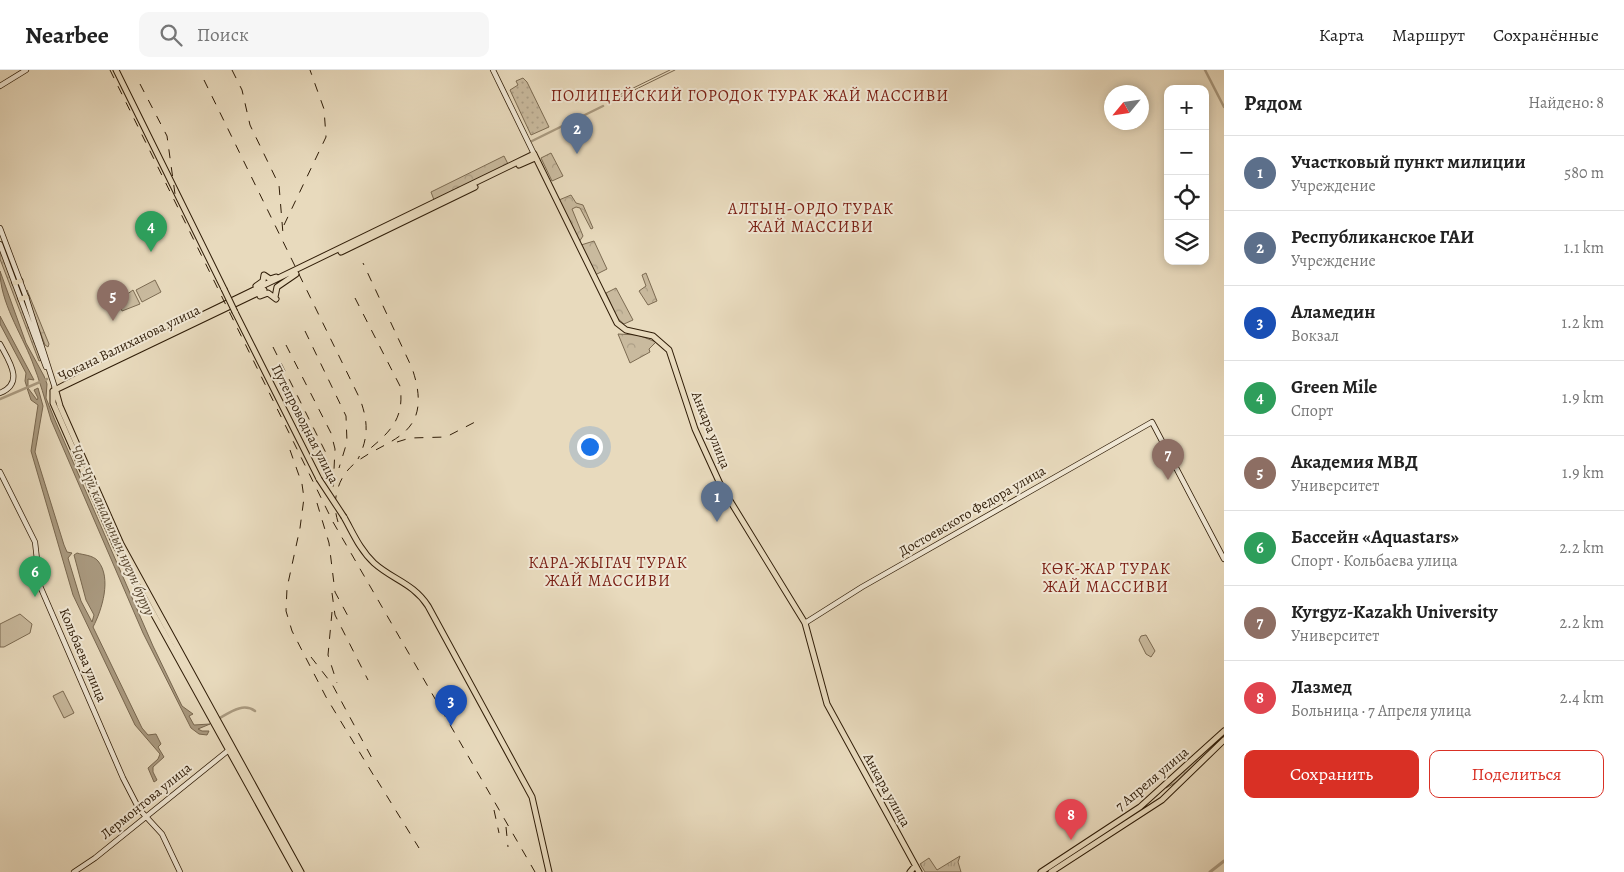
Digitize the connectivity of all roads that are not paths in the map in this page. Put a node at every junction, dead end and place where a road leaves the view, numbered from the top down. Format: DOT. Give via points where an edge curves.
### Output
graph roads {
  1 [pos="26,70"];
  2 [pos="116,70"];
  3 [pos="494,70"];
  4 [pos="0,86"];
  5 [pos="535,156"];
  6 [pos="0,228"];
  7 [pos="1,235"];
  8 [pos="0,244"];
  9 [pos="296,272"];
  10 [pos="17,282"];
  11 [pos="23,298"];
  12 [pos="236,301"];
  13 [pos="0,344"];
  14 [pos="64,385"];
  15 [pos="55,391"];
  16 [pos="0,393"];
  17 [pos="0,472"];
  18 [pos="1224,559"];
  19 [pos="805,623"];
  20 [pos="1224,731"];
  21 [pos="1224,740"];
  22 [pos="231,748"];
  23 [pos="1165,786"];
  24 [pos="1171,792"];
  25 [pos="145,817"];
  26 [pos="289,854"];
  27 [pos="915,866"];
  28 [pos="74,872"];
  29 [pos="180,872"];
  30 [pos="296,872"];
  31 [pos="301,872"];
  32 [pos="550,872"];
  33 [pos="910,872"];
  34 [pos="919,872"];
  35 [pos="1041,872"];
  36 [pos="1051,872"];
  1 -- 4 [label="main road"];
  2 -- 32 [label="main road, Путепроводная улица, bridge" via="318,479 368,557 414,589 428,606 532,798"];
  3 -- 5 [label="main road, Анкара улица"];
  5 -- 9 [label="main road, Чокана Валиханова улица"];
  5 -- 19 [label="main road, Анкара улица" via="618,323 626,330 653,336 669,350 695,429 721,486"];
  6 -- 7 [label="main road"];
  7 -- 10 [label="main road"];
  8 -- 10 [label="main road"];
  9 -- 12 [label="main road, Чокана Валиханова улица"];
  9 -- 12 [label="main road" via="272,279 264,275 262,283"];
  9 -- 12 [label="main road" via="275,290 276,299 265,293"];
  10 -- 11 [label="main road"];
  11 -- 15 [label="main road"];
  11 -- 15 [label="main road"];
  12 -- 14 [label="main road, Чокана Валиханова улица"];
  13 -- 16 [label="main road" via="14,371 12,384"];
  14 -- 15 [label="main road, Чокана Валиханова улица"];
  14 -- 15 [label="main road"];
  15 -- 22 [label="main road" via="58,408 116,540"];
  17 -- 25 [label="main road, Кольбаева улица" via="35,542 38,577 48,604 133,800"];
  18 -- 19 [label="main road, Достоевского Федора улица" via="1152,422 862,587"];
  19 -- 27 [label="main road, Анкара улица" via="827,704"];
  20 -- 23 [label="main road, 7 Апреля улица"];
  21 -- 24 [label="main road, 7 Апреля улица"];
  22 -- 25 [label="main road, Лермонтова улица"];
  22 -- 26 [label="main road"];
  23 -- 24 [label="main road"];
  23 -- 35 [label="main road, 7 Апреля улица" via="1132,813"];
  24 -- 36 [label="main road, 7 Апреля улица"];
  25 -- 28 [label="main road, Лермонтова улица"];
  25 -- 29 [label="main road, Кольбаева улица" via="162,834"];
  26 -- 30 [label="main road"];
  26 -- 31 [label="main road"];
  27 -- 33 [label="main road"];
  27 -- 34 [label="main road, Анкара улица"];
}
